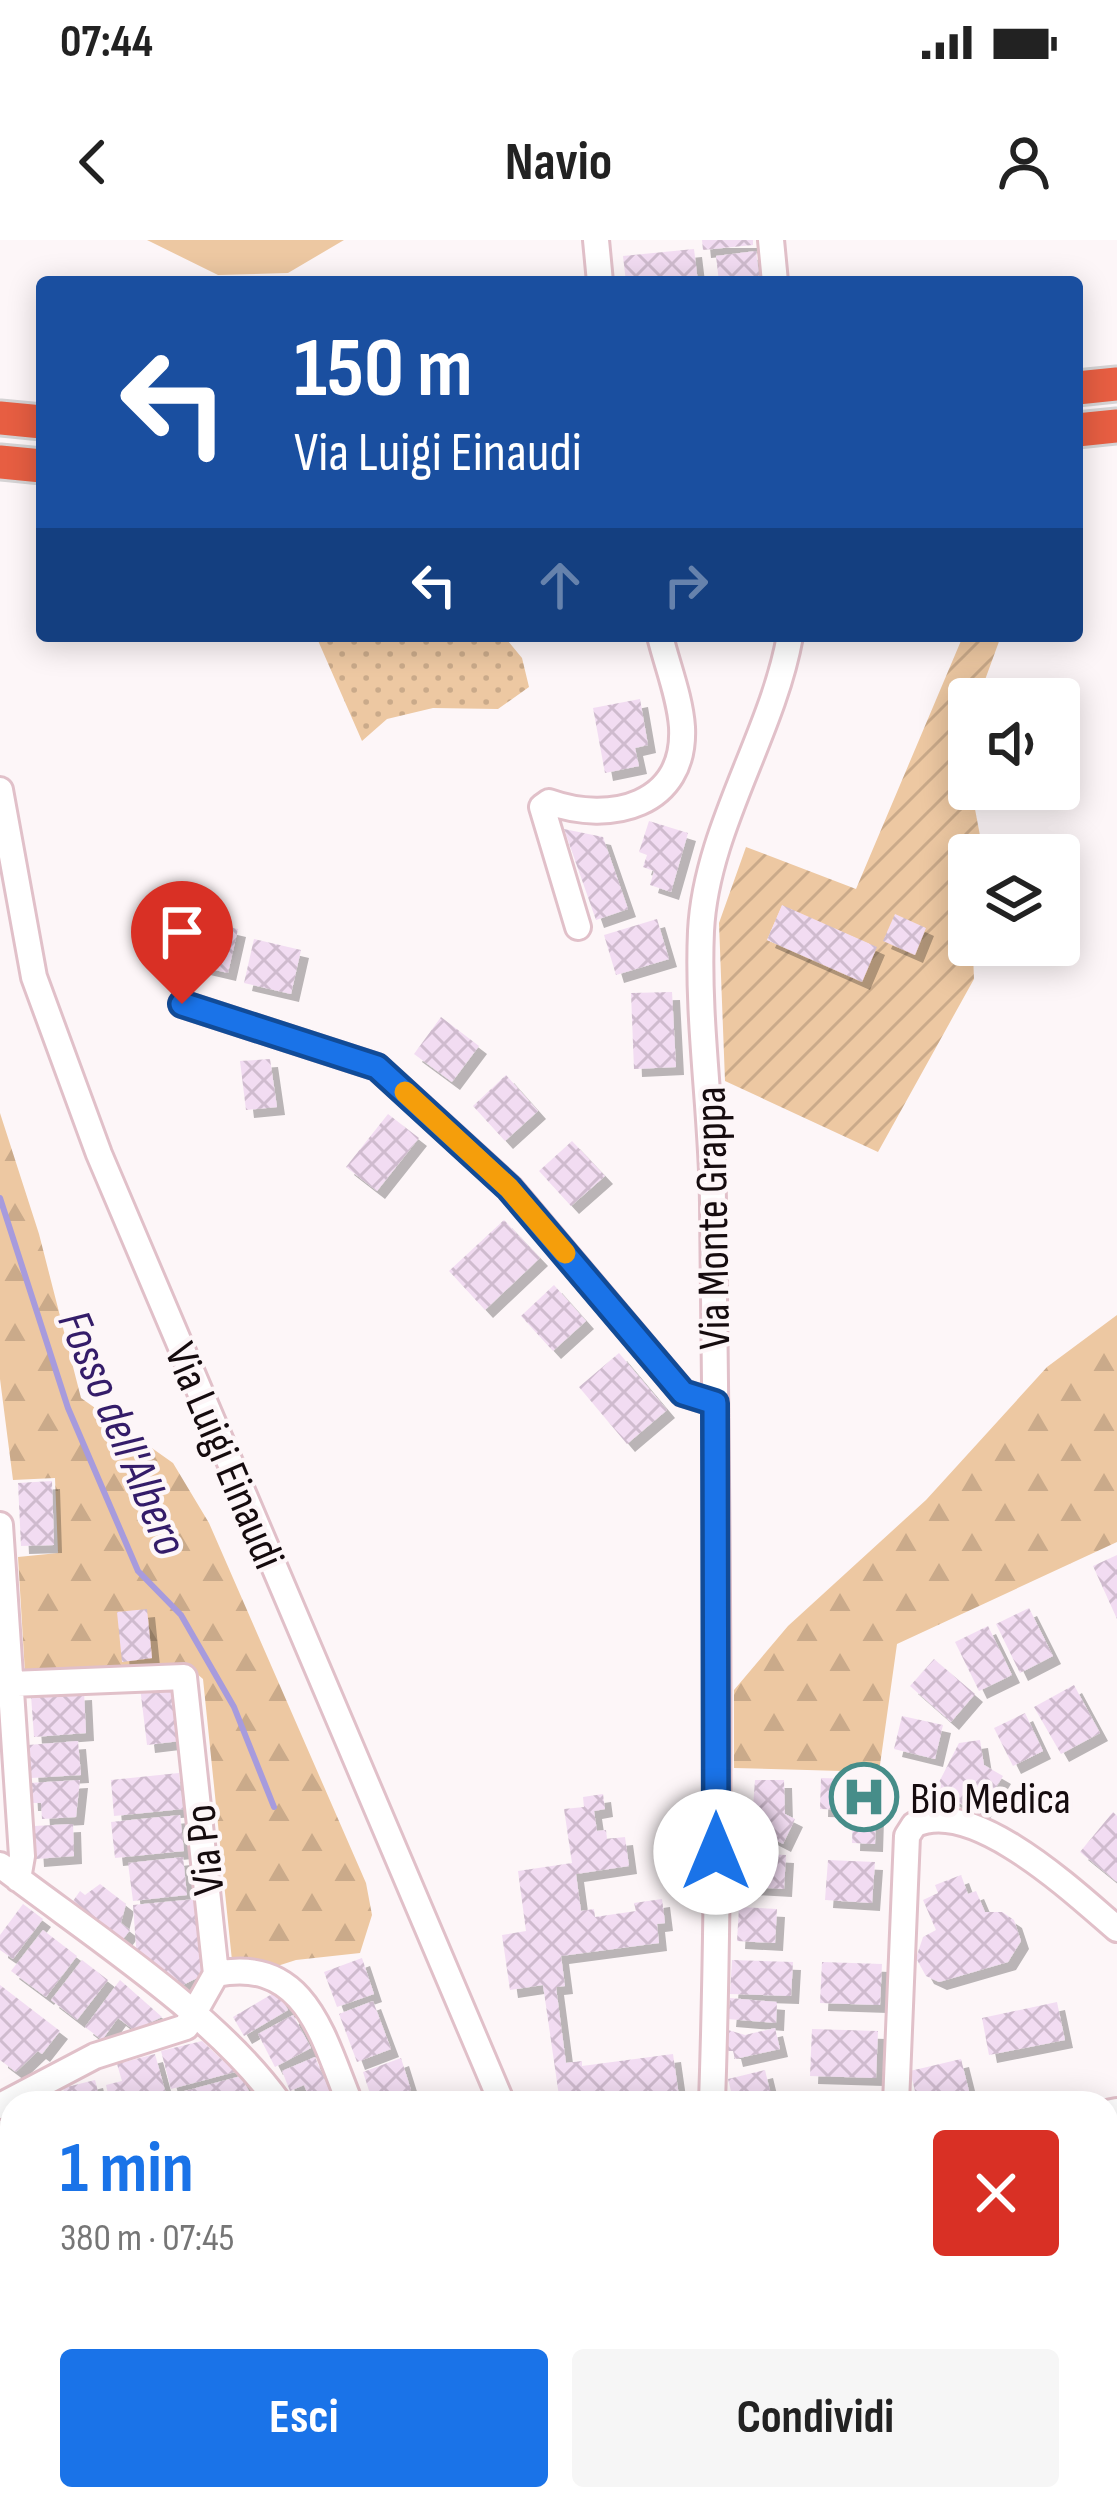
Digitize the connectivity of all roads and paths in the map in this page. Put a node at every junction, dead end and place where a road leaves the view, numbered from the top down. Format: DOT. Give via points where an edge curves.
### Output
graph roads {
  1 [pos="596,240"];
  2 [pos="771,240"];
  3 [pos="599,276"];
  4 [pos="775,276"];
  5 [pos="1117,384"];
  6 [pos="1083,387"];
  7 [pos="0,418"];
  8 [pos="36,421"];
  9 [pos="1117,426"];
  10 [pos="1083,429"];
  11 [pos="0,462"];
  12 [pos="36,465"];
  13 [pos="662,642"];
  14 [pos="788,642"];
  15 [pos="0,790"];
  16 [pos="578,927"];
  17 [pos="182,1004"];
  18 [pos="715,1403"];
  19 [pos="0,1525"];
  20 [pos="11,1684"];
  21 [pos="9,1872"];
  22 [pos="1117,1929"];
  23 [pos="216,1974"];
  24 [pos="195,2018"];
  25 [pos="24,2091"];
  26 [pos="269,2091"];
  27 [pos="345,2091"];
  28 [pos="497,2091"];
  29 [pos="712,2091"];
  30 [pos="896,2091"];
  1 -- 3 [label="street"];
  2 -- 4 [label="street"];
  5 -- 6 [label="highway"];
  7 -- 8 [label="highway"];
  9 -- 10 [label="highway"];
  11 -- 12 [label="highway"];
  13 -- 16 [label="street" via="682,724 669,780 628,811 542,807"];
  14 -- 18 [label="street, Via Monte Grappa" via="712,871 701,932"];
  15 -- 28 [label="street, Via Luigi Einaudi" via="34,976 99,1154"];
  17 -- 18 [label="street" via="377,1067 509,1188 683,1393"];
  18 -- 29 [label="street, Via Monte Grappa"];
  19 -- 20 [label="street"];
  20 -- 21 [label="street" via="22,1856"];
  20 -- 23 [label="street, Via Po" via="184,1677"];
  21 -- 24 [label="street"];
  22 -- 30 [label="street" via="1013,1848 944,1820 914,1825 907,1836"];
  23 -- 24 [label="street"];
  23 -- 27 [label="street" via="242,1969 294,1990 311,2009"];
  24 -- 25 [label="street"];
  24 -- 26 [label="street"];
}
